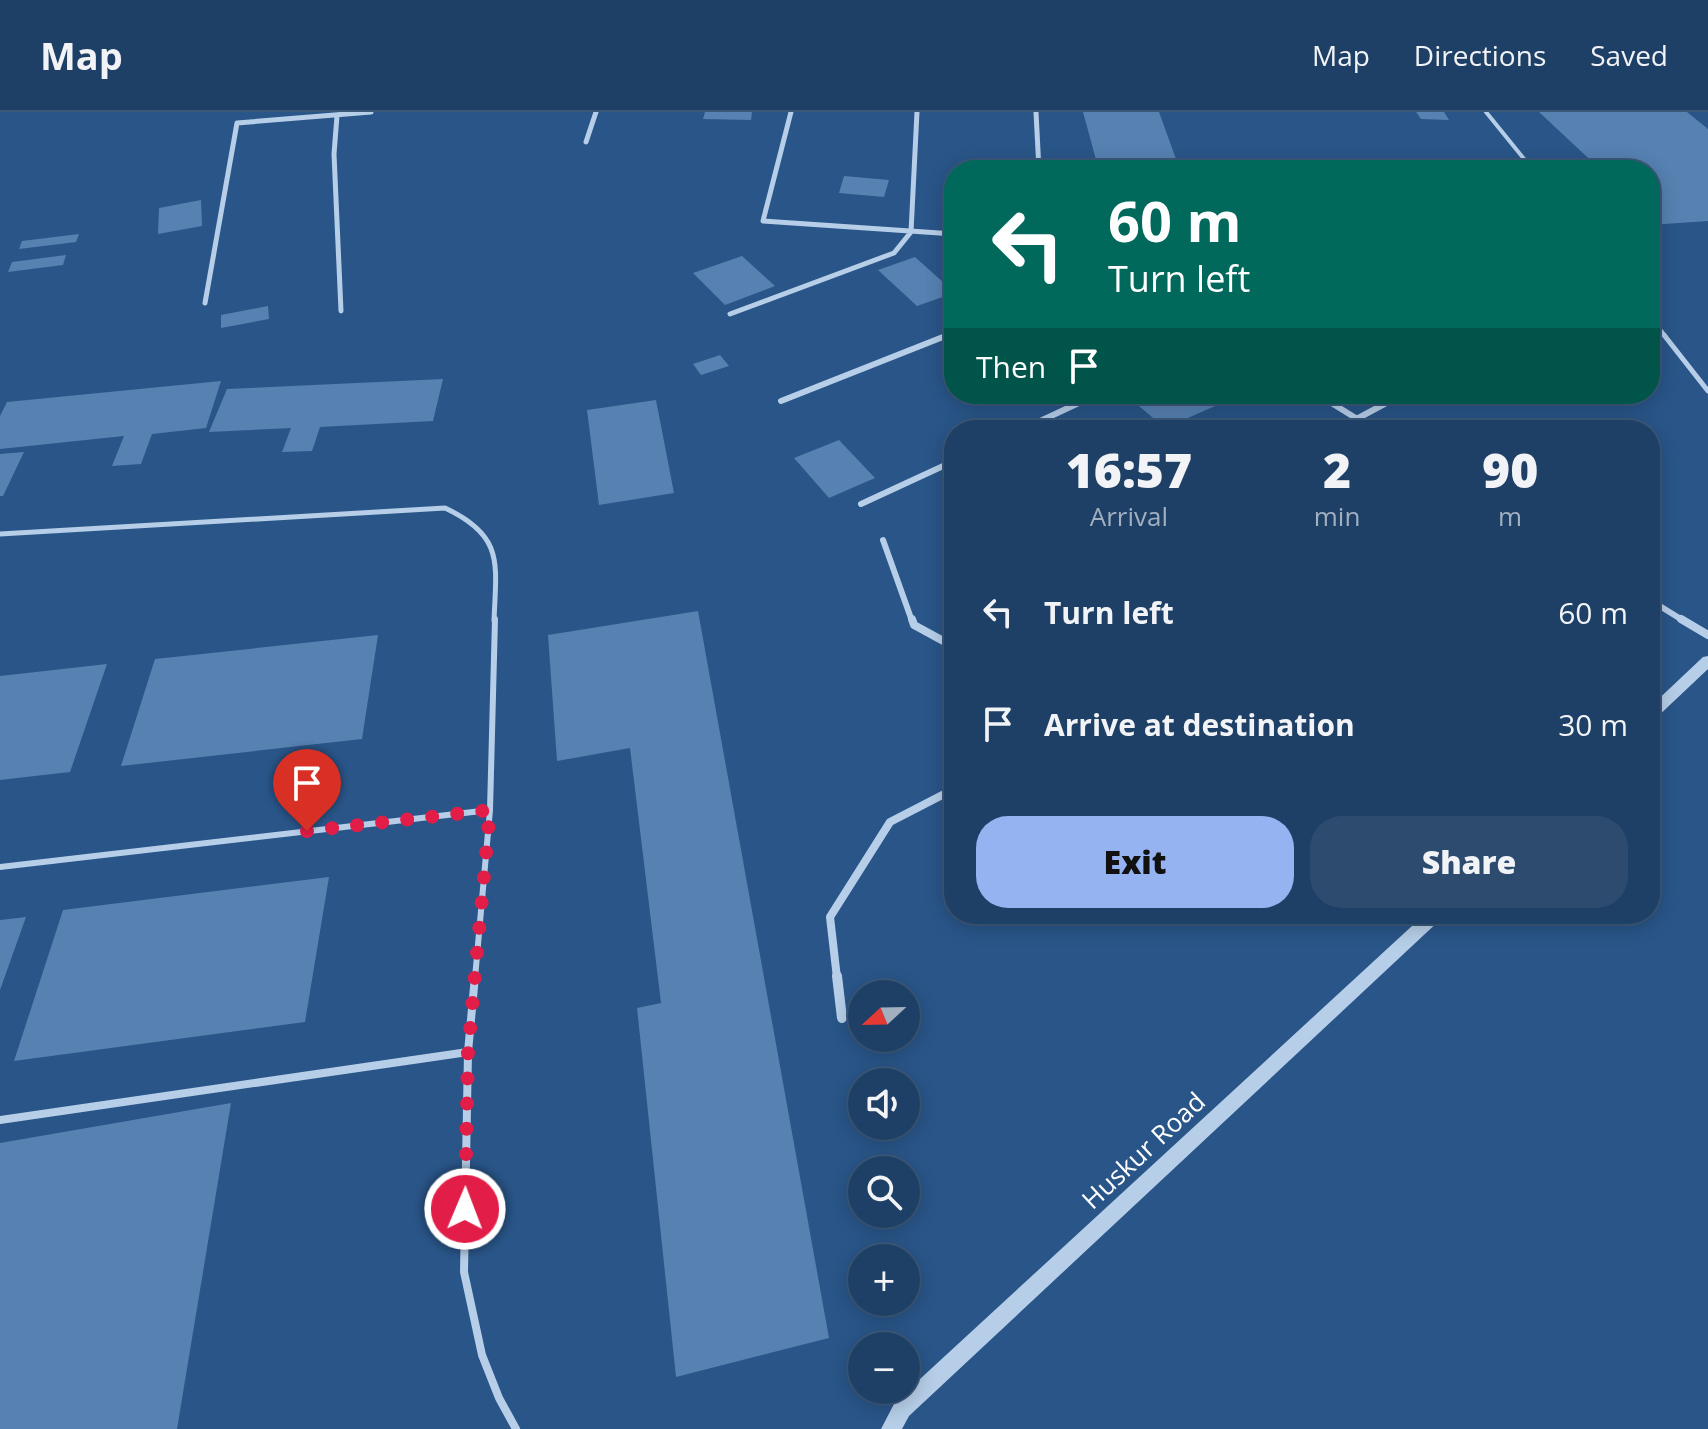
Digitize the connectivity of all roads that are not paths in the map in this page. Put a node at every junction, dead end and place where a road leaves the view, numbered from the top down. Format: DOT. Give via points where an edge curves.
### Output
graph roads {
  1 [pos="371,112"];
  2 [pos="596,112"];
  3 [pos="791,112"];
  4 [pos="917,112"];
  5 [pos="1036,112"];
  6 [pos="1486,112"];
  7 [pos="337,116"];
  8 [pos="586,142"];
  9 [pos="1038,160"];
  10 [pos="1525,160"];
  11 [pos="911,232"];
  12 [pos="944,234"];
  13 [pos="205,303"];
  14 [pos="341,311"];
  15 [pos="730,314"];
  16 [pos="1660,330"];
  17 [pos="944,337"];
  18 [pos="1708,391"];
  19 [pos="781,401"];
  20 [pos="1077,404"];
  21 [pos="1333,404"];
  22 [pos="1383,404"];
  23 [pos="1356,418"];
  24 [pos="1042,420"];
  25 [pos="1353,420"];
  26 [pos="1359,420"];
  27 [pos="944,466"];
  28 [pos="861,504"];
  29 [pos="0,534"];
  30 [pos="883,540"];
  31 [pos="1660,606"];
  32 [pos="1708,635"];
  33 [pos="944,641"];
  34 [pos="1708,661"];
  35 [pos="1660,706"];
  36 [pos="944,794"];
  37 [pos="490,810"];
  38 [pos="0,867"];
  39 [pos="1425,924"];
  40 [pos="842,1018"];
  41 [pos="468,1052"];
  42 [pos="0,1120"];
  43 [pos="516,1429"];
  44 [pos="891,1429"];
  1 -- 7 [label="street"];
  2 -- 8 [label="street"];
  3 -- 11 [label="street" via="763,221"];
  4 -- 11 [label="street"];
  5 -- 9 [label="street"];
  6 -- 10 [label="lane"];
  7 -- 13 [label="street" via="237,123"];
  7 -- 14 [label="street"];
  11 -- 12 [label="street"];
  11 -- 15 [label="street" via="894,253"];
  16 -- 18 [label="lane"];
  17 -- 19 [label="street"];
  20 -- 24 [label="street"];
  21 -- 23 [label="street"];
  22 -- 23 [label="street"];
  23 -- 25 [label="street"];
  23 -- 26 [label="street"];
  27 -- 28 [label="street"];
  29 -- 37 [label="lane" via="445,508 472,520 486,534 496,557"];
  30 -- 33 [label="street" via="914,625"];
  31 -- 32 [label="street"];
  34 -- 35 [label="street"];
  36 -- 40 [label="street" via="890,822 830,917"];
  37 -- 38 [label="lane"];
  37 -- 41 [label="lane"];
  39 -- 44 [label="street, Huskur Road" via="902,1409"];
  41 -- 42 [label="lane"];
  41 -- 43 [label="lane" via="464,1272 482,1355"];
}
